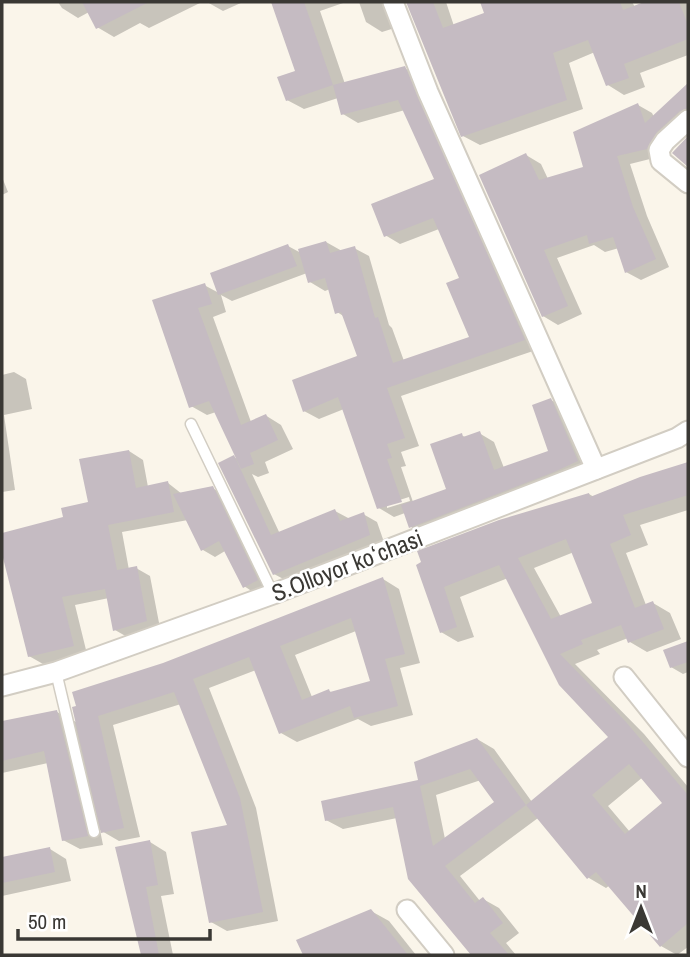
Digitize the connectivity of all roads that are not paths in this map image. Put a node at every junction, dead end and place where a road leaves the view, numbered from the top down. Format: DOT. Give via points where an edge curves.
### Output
graph roads {
  1 [pos="393,2"];
  2 [pos="688,120"];
  3 [pos="688,183"];
  4 [pos="191,424"];
  5 [pos="688,431"];
  6 [pos="596,469"];
  7 [pos="273,594"];
  8 [pos="56,672"];
  9 [pos="624,677"];
  10 [pos="2,686"];
  11 [pos="688,757"];
  12 [pos="94,832"];
  13 [pos="407,910"];
  14 [pos="444,955"];
  1 -- 6 [label="street" via="428,92"];
  2 -- 3 [label="street" via="659,150 660,161"];
  4 -- 7 [label="lane"];
  5 -- 6 [label="street, S.Olloyor koʻchasi"];
  6 -- 7 [label="street, S.Olloyor koʻchasi"];
  7 -- 8 [label="street, S.Olloyor koʻchasi"];
  8 -- 10 [label="street, S.Olloyor koʻchasi"];
  8 -- 12 [label="lane"];
  9 -- 11 [label="street"];
  13 -- 14 [label="street"];
}
